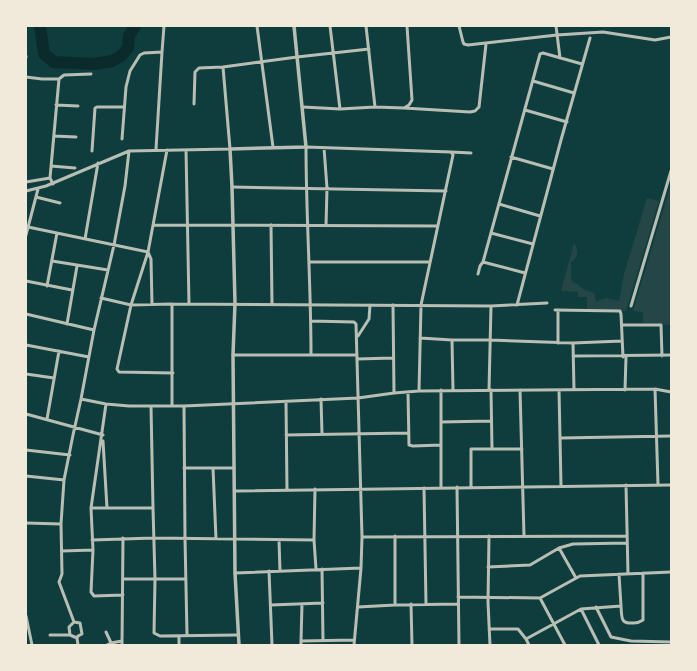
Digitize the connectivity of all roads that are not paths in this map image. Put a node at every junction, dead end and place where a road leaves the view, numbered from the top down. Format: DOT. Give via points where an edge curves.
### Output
graph roads {
  1 [pos="164,26"];
  2 [pos="257,26"];
  3 [pos="294,26"];
  4 [pos="330,26"];
  5 [pos="366,26"];
  6 [pos="406,26"];
  7 [pos="459,26"];
  8 [pos="556,26"];
  9 [pos="557,35"];
  10 [pos="671,37"];
  11 [pos="590,38"];
  12 [pos="486,44"];
  13 [pos="369,49"];
  14 [pos="162,52"];
  15 [pos="333,53"];
  16 [pos="297,57"];
  17 [pos="560,58"];
  18 [pos="262,61"];
  19 [pos="582,64"];
  20 [pos="223,66"];
  21 [pos="91,74"];
  22 [pos="26,77"];
  23 [pos="59,79"];
  24 [pos="533,81"];
  25 [pos="574,93"];
  26 [pos="194,104"];
  27 [pos="56,105"];
  28 [pos="78,106"];
  29 [pos="124,107"];
  30 [pos="303,107"];
  31 [pos="375,107"];
  32 [pos="340,108"];
  33 [pos="404,108"];
  34 [pos="524,110"];
  35 [pos="567,122"];
  36 [pos="54,136"];
  37 [pos="76,137"];
  38 [pos="122,139"];
  39 [pos="273,147"];
  40 [pos="306,147"];
  41 [pos="324,148"];
  42 [pos="156,149"];
  43 [pos="230,149"];
  44 [pos="129,150"];
  45 [pos="167,150"];
  46 [pos="186,150"];
  47 [pos="92,151"];
  48 [pos="451,152"];
  49 [pos="471,153"];
  50 [pos="511,158"];
  51 [pos="98,163"];
  52 [pos="51,166"];
  53 [pos="75,168"];
  54 [pos="553,169"];
  55 [pos="671,171"];
  56 [pos="50,178"];
  57 [pos="26,182"];
  58 [pos="53,184"];
  59 [pos="232,187"];
  60 [pos="306,188"];
  61 [pos="326,188"];
  62 [pos="38,189"];
  63 [pos="26,191"];
  64 [pos="446,191"];
  65 [pos="36,197"];
  66 [pos="60,203"];
  67 [pos="499,204"];
  68 [pos="540,216"];
  69 [pos="233,224"];
  70 [pos="153,225"];
  71 [pos="188,225"];
  72 [pos="271,225"];
  73 [pos="308,226"];
  74 [pos="326,226"];
  75 [pos="438,226"];
  76 [pos="28,227"];
  77 [pos="57,233"];
  78 [pos="491,233"];
  79 [pos="26,235"];
  80 [pos="85,239"];
  81 [pos="533,244"];
  82 [pos="114,245"];
  83 [pos="148,252"];
  84 [pos="52,261"];
  85 [pos="310,262"];
  86 [pos="429,262"];
  87 [pos="483,262"];
  88 [pos="77,266"];
  89 [pos="108,270"];
  90 [pos="526,273"];
  91 [pos="478,274"];
  92 [pos="26,281"];
  93 [pos="47,286"];
  94 [pos="72,290"];
  95 [pos="102,298"];
  96 [pos="234,303"];
  97 [pos="547,303"];
  98 [pos="131,304"];
  99 [pos="152,304"];
  100 [pos="172,304"];
  101 [pos="189,304"];
  102 [pos="272,304"];
  103 [pos="311,304"];
  104 [pos="370,305"];
  105 [pos="393,305"];
  106 [pos="421,305"];
  107 [pos="517,305"];
  108 [pos="491,306"];
  109 [pos="631,306"];
  110 [pos="26,314"];
  111 [pos="311,321"];
  112 [pos="67,324"];
  113 [pos="622,325"];
  114 [pos="94,330"];
  115 [pos="357,337"];
  116 [pos="420,338"];
  117 [pos="452,340"];
  118 [pos="490,340"];
  119 [pos="622,341"];
  120 [pos="558,343"];
  121 [pos="573,343"];
  122 [pos="26,345"];
  123 [pos="60,351"];
  124 [pos="311,354"];
  125 [pos="233,355"];
  126 [pos="357,355"];
  127 [pos="671,355"];
  128 [pos="573,356"];
  129 [pos="662,356"];
  130 [pos="89,357"];
  131 [pos="624,357"];
  132 [pos="393,358"];
  133 [pos="357,359"];
  134 [pos="173,373"];
  135 [pos="26,374"];
  136 [pos="54,378"];
  137 [pos="441,390"];
  138 [pos="453,390"];
  139 [pos="490,390"];
  140 [pos="520,390"];
  141 [pos="559,390"];
  142 [pos="574,390"];
  143 [pos="625,390"];
  144 [pos="655,390"];
  145 [pos="419,391"];
  146 [pos="408,392"];
  147 [pos="671,392"];
  148 [pos="394,393"];
  149 [pos="358,398"];
  150 [pos="321,399"];
  151 [pos="81,400"];
  152 [pos="286,402"];
  153 [pos="106,404"];
  154 [pos="233,404"];
  155 [pos="151,406"];
  156 [pos="172,406"];
  157 [pos="184,406"];
  158 [pos="26,414"];
  159 [pos="47,419"];
  160 [pos="492,421"];
  161 [pos="441,422"];
  162 [pos="75,426"];
  163 [pos="409,433"];
  164 [pos="322,434"];
  165 [pos="359,434"];
  166 [pos="103,435"];
  167 [pos="286,435"];
  168 [pos="657,436"];
  169 [pos="671,436"];
  170 [pos="561,438"];
  171 [pos="441,445"];
  172 [pos="492,449"];
  173 [pos="522,449"];
  174 [pos="26,450"];
  175 [pos="70,455"];
  176 [pos="184,468"];
  177 [pos="213,468"];
  178 [pos="234,468"];
  179 [pos="26,476"];
  180 [pos="64,480"];
  181 [pos="626,485"];
  182 [pos="658,485"];
  183 [pos="671,485"];
  184 [pos="523,486"];
  185 [pos="561,486"];
  186 [pos="441,487"];
  187 [pos="457,487"];
  188 [pos="471,487"];
  189 [pos="424,488"];
  190 [pos="316,489"];
  191 [pos="287,490"];
  192 [pos="360,490"];
  193 [pos="234,491"];
  194 [pos="91,508"];
  195 [pos="107,508"];
  196 [pos="153,508"];
  197 [pos="26,523"];
  198 [pos="61,524"];
  199 [pos="395,536"];
  200 [pos="424,536"];
  201 [pos="458,536"];
  202 [pos="489,536"];
  203 [pos="524,536"];
  204 [pos="627,536"];
  205 [pos="362,537"];
  206 [pos="123,538"];
  207 [pos="154,538"];
  208 [pos="184,538"];
  209 [pos="216,539"];
  210 [pos="92,540"];
  211 [pos="236,540"];
  212 [pos="279,540"];
  213 [pos="314,540"];
  214 [pos="627,543"];
  215 [pos="559,548"];
  216 [pos="92,550"];
  217 [pos="62,551"];
  218 [pos="488,567"];
  219 [pos="361,568"];
  220 [pos="316,569"];
  221 [pos="322,569"];
  222 [pos="280,571"];
  223 [pos="269,572"];
  224 [pos="671,572"];
  225 [pos="235,573"];
  226 [pos="642,573"];
  227 [pos="619,574"];
  228 [pos="628,574"];
  229 [pos="576,578"];
  230 [pos="123,579"];
  231 [pos="155,579"];
  232 [pos="185,579"];
  233 [pos="123,595"];
  234 [pos="458,598"];
  235 [pos="488,598"];
  236 [pos="540,598"];
  237 [pos="323,603"];
  238 [pos="302,604"];
  239 [pos="411,604"];
  240 [pos="426,604"];
  241 [pos="458,604"];
  242 [pos="270,605"];
  243 [pos="395,605"];
  244 [pos="621,606"];
  245 [pos="358,607"];
  246 [pos="596,607"];
  247 [pos="581,609"];
  248 [pos="26,616"];
  249 [pos="74,622"];
  250 [pos="554,623"];
  251 [pos="489,629"];
  252 [pos="106,632"];
  253 [pos="28,634"];
  254 [pos="70,635"];
  255 [pos="187,635"];
  256 [pos="238,635"];
  257 [pos="50,636"];
  258 [pos="179,636"];
  259 [pos="77,638"];
  260 [pos="526,639"];
  261 [pos="301,640"];
  262 [pos="323,640"];
  263 [pos="354,640"];
  264 [pos="122,641"];
  265 [pos="671,642"];
  266 [pos="111,644"];
  267 [pos="32,645"];
  268 [pos="78,645"];
  269 [pos="107,645"];
  270 [pos="122,645"];
  271 [pos="179,645"];
  272 [pos="239,645"];
  273 [pos="272,645"];
  274 [pos="301,645"];
  275 [pos="354,645"];
  276 [pos="412,645"];
  277 [pos="459,645"];
  278 [pos="490,645"];
  279 [pos="529,645"];
  280 [pos="565,645"];
  281 [pos="599,645"];
  1 -- 14 [label="street"];
  2 -- 18 [label="street"];
  3 -- 16 [label="street"];
  4 -- 15 [label="street"];
  5 -- 13 [label="street"];
  6 -- 33 [label="street" via="412,100"];
  7 -- 12 [label="street" via="464,44"];
  8 -- 9 [label="street"];
  9 -- 10 [label="street" via="603,32 655,40"];
  9 -- 12 [label="street"];
  9 -- 17 [label="street"];
  11 -- 19 [label="street"];
  12 -- 33 [label="street" via="478,109 470,112"];
  13 -- 15 [label="street"];
  13 -- 31 [label="street"];
  14 -- 29 [label="street" via="140,55 128,77"];
  14 -- 42 [label="street"];
  15 -- 16 [label="street"];
  15 -- 32 [label="street"];
  16 -- 18 [label="street"];
  16 -- 30 [label="street"];
  17 -- 19 [label="street"];
  17 -- 24 [label="street" via="541,54"];
  18 -- 20 [label="street"];
  18 -- 39 [label="street"];
  19 -- 25 [label="street"];
  20 -- 26 [label="street" via="196,69"];
  20 -- 43 [label="street"];
  21 -- 23 [label="street" via="64,75"];
  22 -- 23 [label="street"];
  23 -- 27 [label="street"];
  24 -- 25 [label="street"];
  24 -- 34 [label="street"];
  25 -- 35 [label="street"];
  27 -- 28 [label="street"];
  27 -- 36 [label="street"];
  29 -- 38 [label="street"];
  29 -- 47 [label="street" via="95,108"];
  30 -- 32 [label="street"];
  30 -- 40 [label="street"];
  31 -- 32 [label="street"];
  31 -- 33 [label="street"];
  34 -- 35 [label="street"];
  34 -- 50 [label="street"];
  35 -- 54 [label="street"];
  36 -- 37 [label="street"];
  36 -- 52 [label="street"];
  39 -- 40 [label="street"];
  39 -- 43 [label="street"];
  40 -- 41 [label="street"];
  40 -- 60 [label="street"];
  41 -- 48 [label="street"];
  41 -- 61 [label="street"];
  42 -- 44 [label="street"];
  42 -- 45 [label="street"];
  43 -- 46 [label="street"];
  43 -- 59 [label="street"];
  44 -- 51 [label="street"];
  44 -- 82 [label="street"];
  45 -- 46 [label="street"];
  45 -- 70 [label="street"];
  46 -- 71 [label="street"];
  48 -- 49 [label="street"];
  48 -- 64 [label="street" via="453,155"];
  50 -- 54 [label="street"];
  50 -- 67 [label="street"];
  51 -- 58 [label="street"];
  51 -- 80 [label="street"];
  52 -- 53 [label="street"];
  52 -- 56 [label="street"];
  54 -- 68 [label="street"];
  55 -- 109 [label="street"];
  56 -- 57 [label="street"];
  56 -- 58 [label="street"];
  58 -- 62 [label="street"];
  59 -- 60 [label="street"];
  59 -- 69 [label="street"];
  60 -- 61 [label="street"];
  60 -- 73 [label="street"];
  61 -- 64 [label="street"];
  61 -- 74 [label="street"];
  62 -- 63 [label="street"];
  62 -- 65 [label="street"];
  64 -- 75 [label="street"];
  65 -- 66 [label="street"];
  65 -- 76 [label="street"];
  67 -- 68 [label="street"];
  67 -- 78 [label="street"];
  68 -- 81 [label="street"];
  69 -- 71 [label="street"];
  69 -- 72 [label="street"];
  69 -- 96 [label="street"];
  70 -- 71 [label="street"];
  70 -- 83 [label="street"];
  71 -- 101 [label="street"];
  72 -- 73 [label="street"];
  72 -- 102 [label="street"];
  73 -- 74 [label="street"];
  73 -- 85 [label="street"];
  74 -- 75 [label="street"];
  75 -- 86 [label="street"];
  76 -- 77 [label="street"];
  76 -- 79 [label="street"];
  77 -- 80 [label="street"];
  77 -- 84 [label="street"];
  78 -- 81 [label="street"];
  78 -- 87 [label="street"];
  80 -- 82 [label="street"];
  81 -- 90 [label="street"];
  82 -- 83 [label="street"];
  82 -- 89 [label="street"];
  83 -- 98 [label="street"];
  83 -- 99 [label="street" via="151,259"];
  84 -- 88 [label="street"];
  84 -- 93 [label="street"];
  85 -- 86 [label="street"];
  85 -- 103 [label="street"];
  86 -- 106 [label="street"];
  87 -- 90 [label="street"];
  87 -- 91 [label="street"];
  88 -- 89 [label="street"];
  88 -- 94 [label="street"];
  89 -- 95 [label="street"];
  90 -- 107 [label="street"];
  92 -- 93 [label="street"];
  93 -- 94 [label="street"];
  94 -- 112 [label="street"];
  95 -- 98 [label="street"];
  95 -- 114 [label="street"];
  96 -- 101 [label="street"];
  96 -- 102 [label="street"];
  96 -- 125 [label="street"];
  97 -- 107 [label="street"];
  98 -- 99 [label="street"];
  98 -- 134 [label="street" via="119,372"];
  99 -- 100 [label="street"];
  100 -- 101 [label="street"];
  100 -- 134 [label="street"];
  102 -- 103 [label="street"];
  103 -- 104 [label="street"];
  103 -- 111 [label="street"];
  104 -- 105 [label="street"];
  104 -- 115 [label="street" via="369,319"];
  105 -- 106 [label="street"];
  105 -- 132 [label="street"];
  106 -- 108 [label="street"];
  106 -- 116 [label="street"];
  107 -- 108 [label="street"];
  108 -- 118 [label="street"];
  110 -- 112 [label="street"];
  111 -- 115 [label="street" via="354,322"];
  111 -- 124 [label="street"];
  112 -- 114 [label="street"];
  113 -- 119 [label="street"];
  113 -- 120 [label="street" via="620,311 556,310"];
  113 -- 129 [label="street" via="661,325"];
  114 -- 130 [label="street"];
  115 -- 126 [label="street"];
  116 -- 117 [label="street"];
  116 -- 145 [label="street"];
  117 -- 118 [label="street"];
  117 -- 138 [label="street"];
  118 -- 120 [label="street"];
  118 -- 139 [label="street"];
  119 -- 121 [label="street"];
  119 -- 131 [label="street"];
  120 -- 121 [label="street"];
  121 -- 128 [label="street"];
  122 -- 123 [label="street"];
  123 -- 130 [label="street"];
  123 -- 136 [label="street"];
  124 -- 125 [label="street"];
  124 -- 126 [label="street"];
  125 -- 154 [label="street"];
  126 -- 133 [label="street"];
  127 -- 129 [label="street"];
  128 -- 131 [label="street"];
  128 -- 142 [label="street"];
  129 -- 131 [label="street"];
  130 -- 151 [label="street"];
  131 -- 143 [label="street"];
  132 -- 133 [label="street"];
  132 -- 148 [label="street"];
  133 -- 149 [label="street"];
  134 -- 156 [label="street"];
  135 -- 136 [label="street"];
  136 -- 159 [label="street"];
  137 -- 138 [label="street"];
  137 -- 145 [label="street"];
  137 -- 161 [label="street"];
  138 -- 139 [label="street"];
  139 -- 140 [label="street"];
  139 -- 160 [label="street"];
  140 -- 141 [label="street"];
  140 -- 173 [label="street"];
  141 -- 142 [label="street"];
  141 -- 170 [label="street"];
  142 -- 143 [label="street"];
  143 -- 144 [label="street"];
  144 -- 147 [label="street"];
  144 -- 168 [label="street"];
  145 -- 146 [label="street"];
  146 -- 148 [label="street"];
  146 -- 163 [label="street"];
  148 -- 149 [label="street"];
  149 -- 150 [label="street"];
  149 -- 165 [label="street"];
  150 -- 152 [label="street"];
  150 -- 164 [label="street"];
  151 -- 153 [label="street"];
  151 -- 162 [label="street"];
  152 -- 154 [label="street"];
  152 -- 167 [label="street"];
  153 -- 155 [label="street"];
  153 -- 166 [label="street"];
  154 -- 157 [label="street"];
  154 -- 178 [label="street"];
  155 -- 156 [label="street"];
  155 -- 196 [label="street"];
  156 -- 157 [label="street"];
  157 -- 176 [label="street"];
  158 -- 159 [label="street"];
  159 -- 162 [label="street"];
  160 -- 161 [label="street"];
  160 -- 172 [label="street"];
  161 -- 171 [label="street"];
  162 -- 166 [label="street"];
  162 -- 175 [label="street"];
  163 -- 165 [label="street"];
  163 -- 171 [label="street" via="410,446"];
  164 -- 165 [label="street"];
  164 -- 167 [label="street"];
  165 -- 192 [label="street"];
  166 -- 194 [label="street"];
  166 -- 195 [label="street"];
  167 -- 191 [label="street"];
  168 -- 169 [label="street"];
  168 -- 170 [label="street"];
  168 -- 182 [label="street"];
  170 -- 185 [label="street"];
  171 -- 186 [label="street"];
  172 -- 173 [label="street"];
  172 -- 188 [label="street" via="472,449"];
  173 -- 184 [label="street"];
  174 -- 175 [label="street"];
  175 -- 180 [label="street"];
  176 -- 177 [label="street"];
  176 -- 208 [label="street"];
  177 -- 178 [label="street"];
  177 -- 209 [label="street"];
  178 -- 193 [label="street"];
  179 -- 180 [label="street"];
  180 -- 198 [label="street"];
  181 -- 182 [label="street"];
  181 -- 185 [label="street"];
  181 -- 204 [label="street"];
  182 -- 183 [label="street"];
  184 -- 185 [label="street"];
  184 -- 188 [label="street"];
  184 -- 203 [label="street"];
  186 -- 187 [label="street"];
  186 -- 189 [label="street"];
  187 -- 188 [label="street"];
  187 -- 201 [label="street"];
  189 -- 192 [label="street"];
  189 -- 200 [label="street"];
  190 -- 191 [label="street"];
  190 -- 192 [label="street"];
  190 -- 213 [label="street"];
  191 -- 193 [label="street"];
  192 -- 205 [label="street"];
  193 -- 211 [label="street"];
  194 -- 195 [label="street"];
  194 -- 210 [label="street"];
  195 -- 196 [label="street"];
  196 -- 207 [label="street"];
  197 -- 198 [label="street"];
  198 -- 217 [label="street"];
  199 -- 200 [label="street"];
  199 -- 205 [label="street"];
  199 -- 243 [label="street"];
  200 -- 201 [label="street"];
  200 -- 240 [label="street"];
  201 -- 202 [label="street"];
  201 -- 234 [label="street"];
  202 -- 203 [label="street"];
  202 -- 218 [label="street"];
  203 -- 204 [label="street"];
  204 -- 214 [label="street"];
  205 -- 219 [label="street"];
  206 -- 207 [label="street"];
  206 -- 210 [label="street"];
  206 -- 230 [label="street"];
  207 -- 208 [label="street"];
  207 -- 231 [label="street"];
  208 -- 209 [label="street"];
  208 -- 232 [label="street"];
  209 -- 211 [label="street"];
  210 -- 216 [label="street"];
  211 -- 212 [label="street"];
  211 -- 225 [label="street"];
  212 -- 213 [label="street"];
  212 -- 222 [label="street"];
  213 -- 220 [label="street"];
  214 -- 215 [label="street" via="574,544"];
  214 -- 228 [label="street"];
  215 -- 218 [label="street" via="530,565"];
  215 -- 229 [label="street"];
  216 -- 217 [label="street"];
  216 -- 233 [label="street" via="92,594"];
  217 -- 249 [label="street" via="62,574 59,582"];
  218 -- 235 [label="street"];
  219 -- 221 [label="street"];
  219 -- 245 [label="street"];
  220 -- 221 [label="street"];
  220 -- 222 [label="street"];
  221 -- 237 [label="street"];
  222 -- 223 [label="street"];
  223 -- 225 [label="street"];
  223 -- 242 [label="street"];
  224 -- 226 [label="street"];
  225 -- 256 [label="street"];
  226 -- 228 [label="street"];
  226 -- 244 [label="street" via="643,620 626,624 622,619"];
  227 -- 228 [label="street"];
  227 -- 229 [label="street"];
  227 -- 244 [label="street"];
  229 -- 236 [label="street"];
  230 -- 231 [label="street"];
  230 -- 233 [label="street"];
  231 -- 232 [label="street"];
  231 -- 258 [label="street" via="154,633 160,636"];
  232 -- 255 [label="street"];
  233 -- 264 [label="street"];
  234 -- 235 [label="street"];
  234 -- 241 [label="street"];
  235 -- 236 [label="street"];
  235 -- 251 [label="street"];
  236 -- 250 [label="street"];
  237 -- 238 [label="street"];
  237 -- 262 [label="street"];
  238 -- 242 [label="street"];
  238 -- 261 [label="street"];
  239 -- 240 [label="street"];
  239 -- 243 [label="street"];
  239 -- 276 [label="street"];
  240 -- 241 [label="street"];
  241 -- 277 [label="street"];
  242 -- 273 [label="street"];
  243 -- 245 [label="street"];
  244 -- 246 [label="street"];
  245 -- 263 [label="street"];
  246 -- 247 [label="street"];
  246 -- 265 [label="street" via="611,636 631,641"];
  247 -- 250 [label="street"];
  247 -- 281 [label="street"];
  248 -- 253 [label="street"];
  249 -- 254 [label="street" via="69,627"];
  249 -- 259 [label="street" via="80,623 81,628 82,634"];
  250 -- 260 [label="street"];
  250 -- 280 [label="street"];
  251 -- 260 [label="street" via="518,630"];
  251 -- 278 [label="street"];
  252 -- 266 [label="street"];
  253 -- 267 [label="street"];
  254 -- 257 [label="street"];
  254 -- 259 [label="street"];
  255 -- 256 [label="street"];
  255 -- 258 [label="street"];
  256 -- 272 [label="street"];
  258 -- 271 [label="street"];
  259 -- 268 [label="street"];
  260 -- 279 [label="street"];
  261 -- 262 [label="street"];
  261 -- 274 [label="street"];
  262 -- 263 [label="street"];
  263 -- 275 [label="street"];
  264 -- 266 [label="street"];
  264 -- 270 [label="street"];
  266 -- 269 [label="street"];
}
